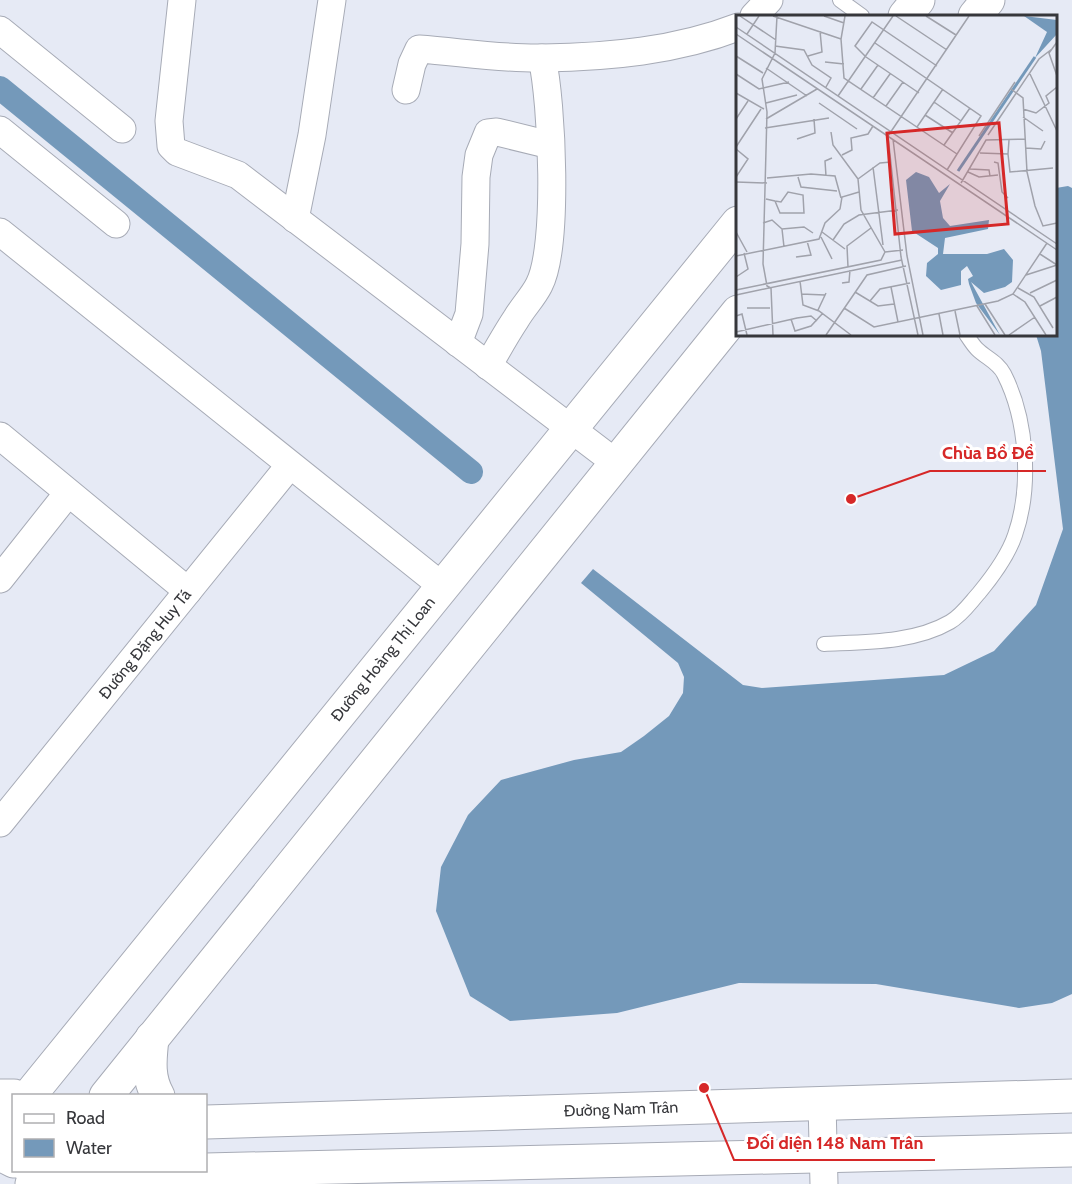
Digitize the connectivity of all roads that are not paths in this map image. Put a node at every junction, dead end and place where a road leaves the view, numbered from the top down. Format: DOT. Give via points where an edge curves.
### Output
graph roads {
  1 [pos="182,0"];
  2 [pos="332,0"];
  3 [pos="769,0"];
  4 [pos="840,0"];
  5 [pos="918,0"];
  6 [pos="988,0"];
  7 [pos="755,15"];
  8 [pos="861,15"];
  9 [pos="906,15"];
  10 [pos="976,15"];
  11 [pos="736,28"];
  12 [pos="0,30"];
  13 [pos="542,58"];
  14 [pos="405,90"];
  15 [pos="122,129"];
  16 [pos="0,130"];
  17 [pos="550,145"];
  18 [pos="295,219"];
  19 [pos="116,224"];
  20 [pos="736,225"];
  21 [pos="0,232"];
  22 [pos="736,314"];
  23 [pos="967,336"];
  24 [pos="458,343"];
  25 [pos="488,366"];
  26 [pos="570,429"];
  27 [pos="0,436"];
  28 [pos="616,463"];
  29 [pos="290,465"];
  30 [pos="68,493"];
  31 [pos="0,579"];
  32 [pos="442,586"];
  33 [pos="188,591"];
  34 [pos="824,644"];
  35 [pos="0,823"];
  36 [pos="152,1038"];
  37 [pos="30,1094"];
  38 [pos="107,1094"];
  39 [pos="157,1094"];
  40 [pos="1072,1096"];
  41 [pos="822,1103"];
  42 [pos="12,1116"];
  43 [pos="207,1122"];
  44 [pos="0,1131"];
  45 [pos="1072,1150"];
  46 [pos="207,1170"];
  47 [pos="824,1170"];
  48 [pos="312,1175"];
  1 -- 18 [label="street" via="169,121 171,146 177,152 238,175"];
  2 -- 18 [label="street"];
  3 -- 7 [label="street"];
  4 -- 8 [label="lane"];
  5 -- 9 [label="main road"];
  6 -- 10 [label="main road"];
  11 -- 13 [label="street" via="665,49"];
  12 -- 15 [label="street"];
  13 -- 14 [label="street" via="419,49"];
  13 -- 17 [label="street"];
  16 -- 19 [label="street"];
  17 -- 24 [label="street" via="497,132 488,133 483,142 476,177 469,314"];
  17 -- 25 [label="street" via="550,224 545,269 540,284"];
  18 -- 24 [label="street"];
  20 -- 26 [label="main road, Đường Hoàng Thị Loan"];
  21 -- 29 [label="street"];
  22 -- 28 [label="main road"];
  23 -- 34 [label="lane" via="977,350 998,365 1020,422 1024,483 1011,545 994,574 949,622 891,639"];
  24 -- 25 [label="street"];
  25 -- 26 [label="street"];
  26 -- 28 [label="street"];
  26 -- 32 [label="main road, Đường Hoàng Thị Loan"];
  27 -- 30 [label="street"];
  28 -- 36 [label="main road"];
  29 -- 32 [label="street"];
  29 -- 33 [label="street, Đường Đặng Huy Tá"];
  30 -- 31 [label="street"];
  30 -- 33 [label="street"];
  32 -- 37 [label="main road, Đường Hoàng Thị Loan"];
  33 -- 35 [label="street, Đường Đặng Huy Tá"];
  36 -- 38 [label="main road"];
  36 -- 39 [label="main road" via="150,1070"];
  40 -- 41 [label="main road, Đường Nam Trân"];
  41 -- 43 [label="main road, Đường Nam Trân"];
  41 -- 47 [label="street"];
  42 -- 44 [label="main road"];
  45 -- 47 [label="main road"];
  46 -- 48 [label="main road"];
  47 -- 48 [label="main road"];
}
